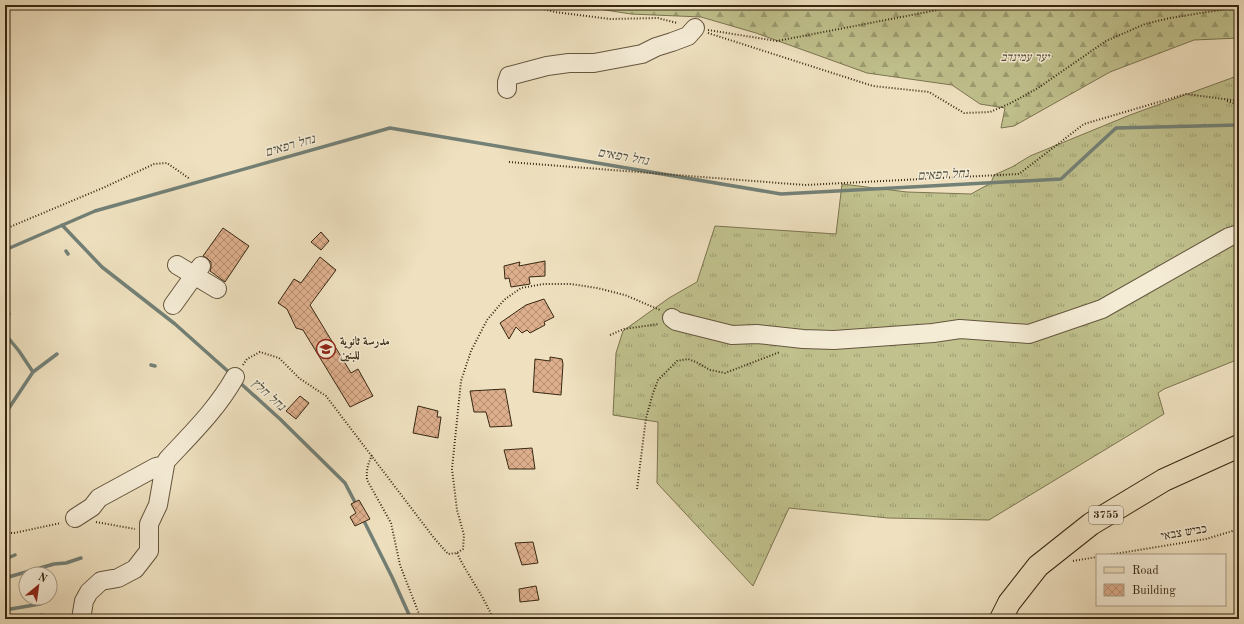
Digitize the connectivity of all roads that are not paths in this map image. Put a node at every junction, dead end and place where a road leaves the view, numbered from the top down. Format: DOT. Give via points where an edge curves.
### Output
graph roads {
  1 [pos="695,28"];
  2 [pos="507,89"];
  3 [pos="1239,234"];
  4 [pos="177,265"];
  5 [pos="198,270"];
  6 [pos="217,289"];
  7 [pos="173,305"];
  8 [pos="672,318"];
  9 [pos="235,377"];
  10 [pos="1239,446"];
  11 [pos="167,460"];
  12 [pos="68,521"];
  13 [pos="81,619"];
  14 [pos="1001,619"];
  1 -- 2 [label="street" via="688,36 642,54 594,63 547,66 509,76"];
  3 -- 8 [label="street" via="1229,237 1102,309 1029,334 960,329 834,340 803,339 758,334 732,335"];
  4 -- 5 [label="street"];
  5 -- 6 [label="street"];
  5 -- 7 [label="street"];
  9 -- 11 [label="street" via="204,421"];
  10 -- 14 [label="main road, 3755" via="1164,480 1091,524 1038,566 1009,603"];
  12 -- 13 [label="street" via="92,507 99,498 165,464 158,505 149,524 149,551 135,569 118,578 101,581 89,592 84,601"];
}
